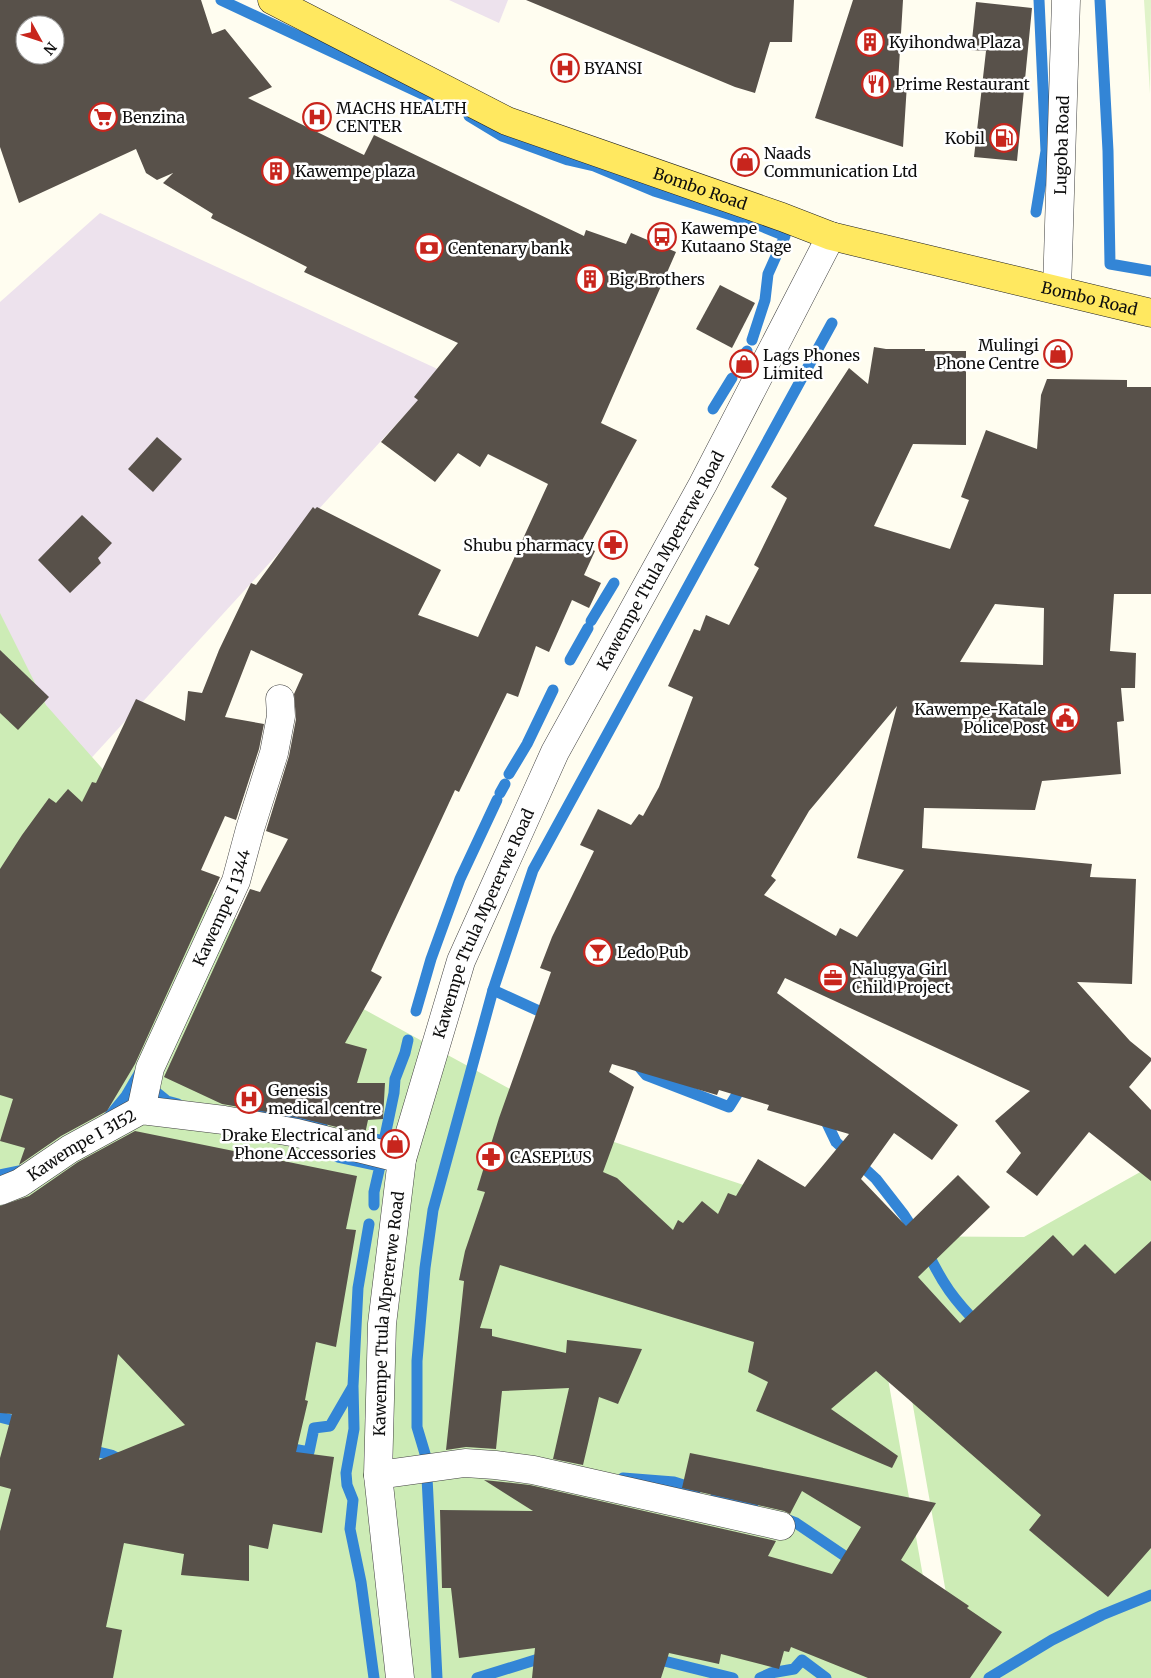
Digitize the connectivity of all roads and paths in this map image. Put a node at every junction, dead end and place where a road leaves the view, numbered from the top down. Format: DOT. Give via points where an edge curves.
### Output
graph roads {
  1 [pos="272,0"];
  2 [pos="1066,0"];
  3 [pos="831,236"];
  4 [pos="1057,290"];
  5 [pos="1151,313"];
  6 [pos="280,699"];
  7 [pos="142,1110"];
  8 [pos="402,1159"];
  9 [pos="0,1191"];
  10 [pos="378,1475"];
  11 [pos="781,1526"];
  12 [pos="400,1678"];
  1 -- 3 [label="main road, Bombo Road" via="508,121"];
  2 -- 4 [label="street, Lugoba Road"];
  3 -- 4 [label="main road, Bombo Road"];
  3 -- 8 [label="street, Kawempe Ttula Mpererwe Road" via="703,484 555,752 461,962"];
  4 -- 5 [label="main road, Bombo Road"];
  6 -- 7 [label="street, Kawempe I 1344" via="282,716 274,753 236,882 150,1068"];
  7 -- 8 [label="street, Kawempe I 3152" via="297,1133"];
  7 -- 9 [label="street, Kawempe I 3152" via="70,1149 20,1183"];
  8 -- 10 [label="street, Kawempe Ttula Mpererwe Road" via="382,1324"];
  10 -- 11 [label="street" via="465,1463 495,1465 533,1470"];
  10 -- 12 [label="street, Kawempe Ttula Mpererwe Road"];
}
